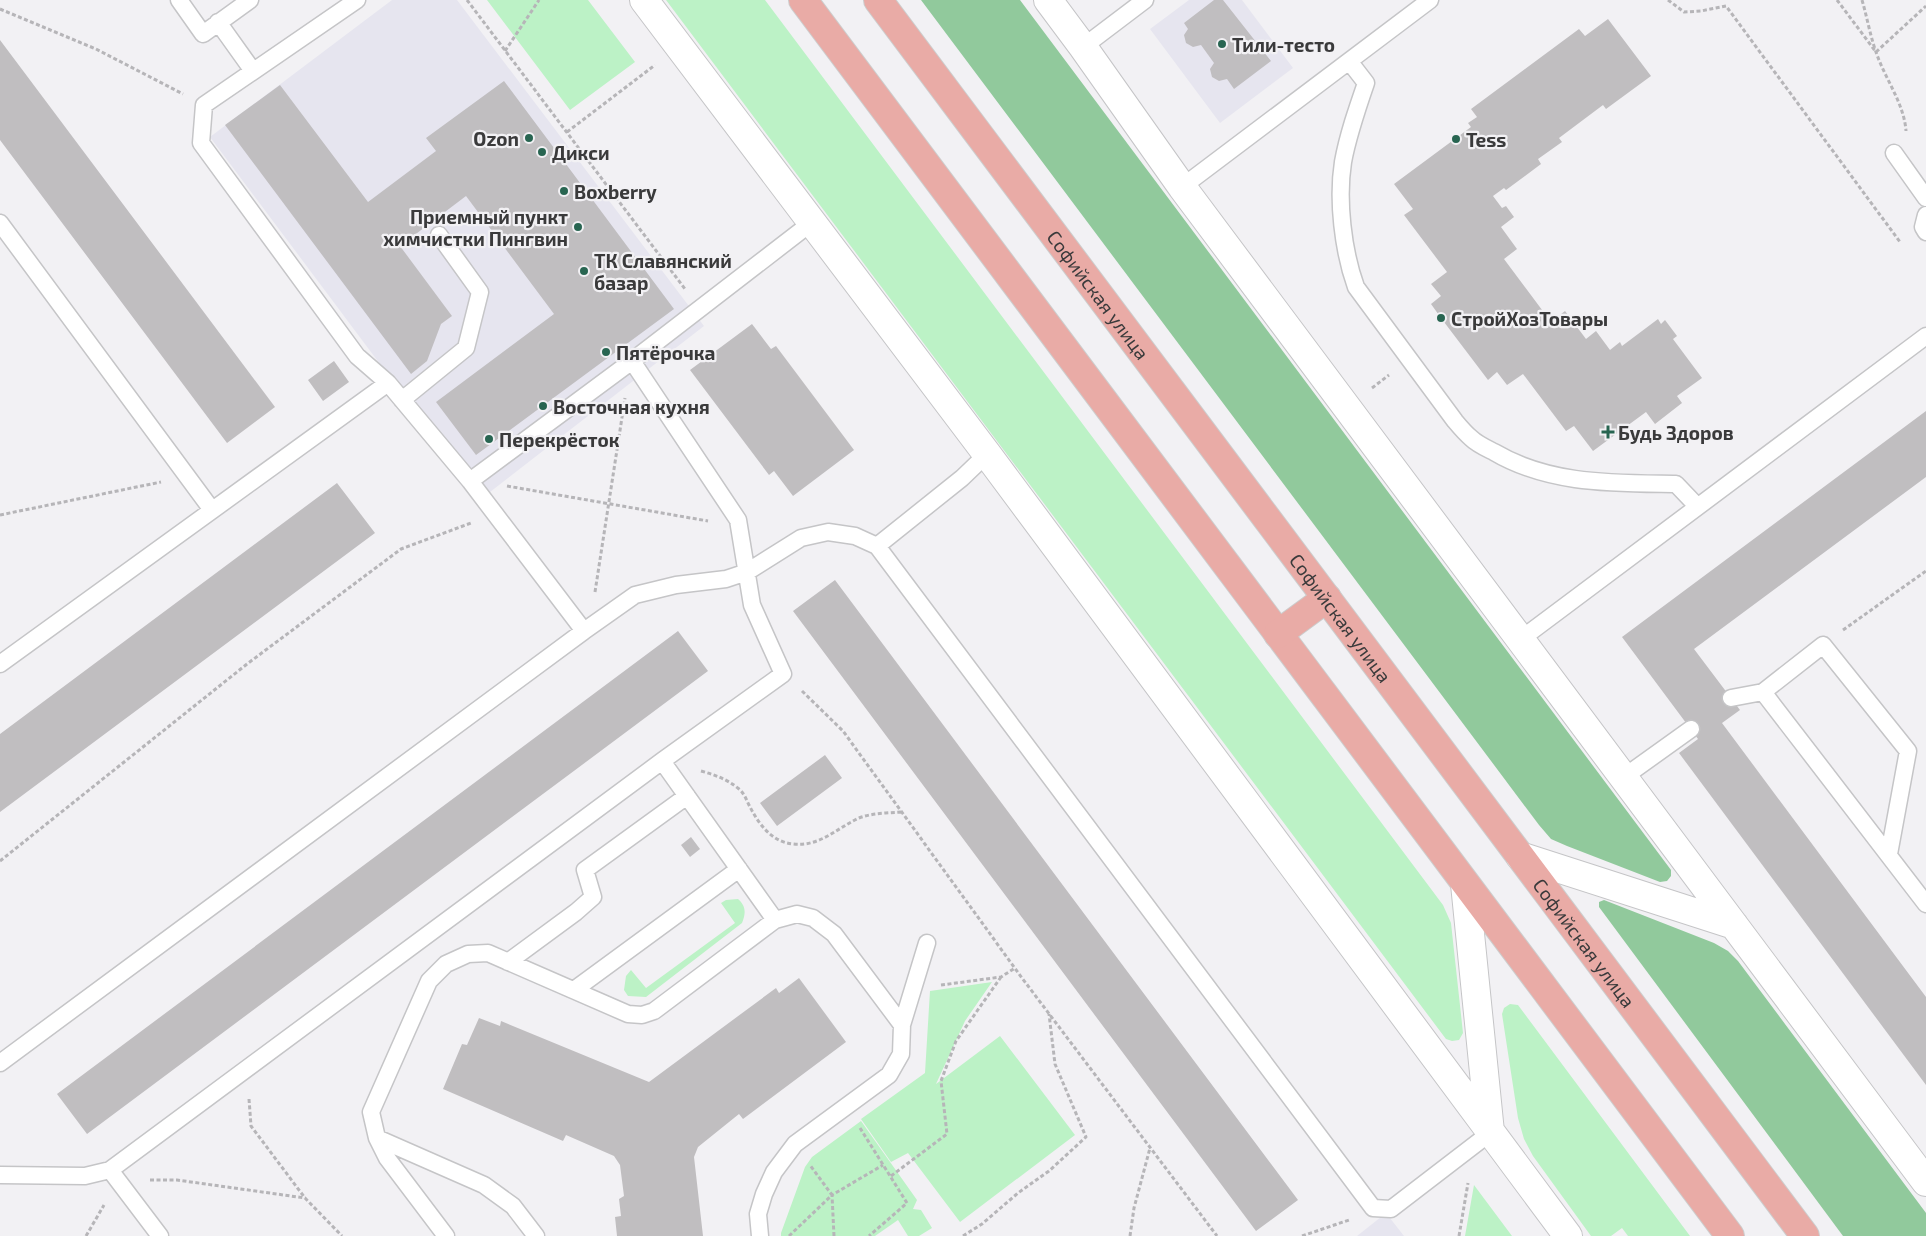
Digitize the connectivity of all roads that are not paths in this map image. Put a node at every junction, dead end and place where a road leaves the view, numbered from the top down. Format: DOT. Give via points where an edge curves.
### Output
graph roads {
  1 [pos="179,0"];
  2 [pos="250,0"];
  3 [pos="356,0"];
  4 [pos="644,0"];
  5 [pos="803,0"];
  6 [pos="878,0"];
  7 [pos="1048,0"];
  8 [pos="1145,0"];
  9 [pos="1430,0"];
  10 [pos="218,22"];
  11 [pos="1083,46"];
  12 [pos="1349,61"];
  13 [pos="253,71"];
  14 [pos="1894,154"];
  15 [pos="1182,187"];
  16 [pos="1926,198"];
  17 [pos="1926,215"];
  18 [pos="0,223"];
  19 [pos="811,223"];
  20 [pos="1926,232"];
  21 [pos="439,235"];
  22 [pos="1926,336"];
  23 [pos="632,361"];
  24 [pos="388,383"];
  25 [pos="402,400"];
  26 [pos="986,454"];
  27 [pos="470,481"];
  28 [pos="1697,506"];
  29 [pos="212,510"];
  30 [pos="877,546"];
  31 [pos="748,572"];
  32 [pos="1327,598"];
  33 [pos="584,631"];
  34 [pos="1278,634"];
  35 [pos="1521,638"];
  36 [pos="0,664"];
  37 [pos="1764,692"];
  38 [pos="1731,698"];
  39 [pos="1691,729"];
  40 [pos="662,761"];
  41 [pos="1624,777"];
  42 [pos="687,796"];
  43 [pos="1888,854"];
  44 [pos="1520,856"];
  45 [pos="739,869"];
  46 [pos="1465,884"];
  47 [pos="1926,904"];
  48 [pos="774,920"];
  49 [pos="1734,925"];
  50 [pos="927,943"];
  51 [pos="508,962"];
  52 [pos="574,990"];
  53 [pos="902,1025"];
  54 [pos="0,1063"];
  55 [pos="1490,1133"];
  56 [pos="377,1138"];
  57 [pos="0,1175"];
  58 [pos="114,1176"];
  59 [pos="1926,1182"];
  60 [pos="160,1236"];
  61 [pos="446,1236"];
  62 [pos="536,1236"];
  63 [pos="760,1236"];
  64 [pos="1568,1236"];
  65 [pos="1730,1236"];
  66 [pos="1805,1236"];
  1 -- 10 [label="lane" via="203,34"];
  2 -- 10 [label="lane"];
  3 -- 13 [label="lane"];
  4 -- 19 [label="street"];
  5 -- 34 [label="main road"];
  6 -- 32 [label="main road, Софийская улица"];
  7 -- 11 [label="street"];
  8 -- 11 [label="lane"];
  9 -- 12 [label="lane"];
  10 -- 13 [label="lane"];
  11 -- 15 [label="street"];
  12 -- 15 [label="lane"];
  12 -- 28 [label="lane" via="1366,84 1343,163 1343,234 1348,266 1356,287 1455,421 1472,439 1505,459 1539,472 1570,480 1676,484"];
  13 -- 24 [label="lane" via="204,105 201,143 358,356"];
  14 -- 16 [label="lane"];
  15 -- 35 [label="street"];
  17 -- 20 [label="lane" via="1923,227"];
  18 -- 29 [label="lane"];
  19 -- 23 [label="lane"];
  19 -- 26 [label="street"];
  21 -- 25 [label="lane" via="480,292 466,348"];
  22 -- 28 [label="lane"];
  23 -- 27 [label="lane"];
  23 -- 31 [label="lane" via="738,520"];
  24 -- 25 [label="lane"];
  24 -- 29 [label="lane"];
  25 -- 27 [label="lane"];
  26 -- 30 [label="lane" via="962,478"];
  26 -- 55 [label="street"];
  27 -- 33 [label="lane"];
  28 -- 35 [label="lane"];
  29 -- 36 [label="lane"];
  30 -- 31 [label="lane" via="855,536 828,532 801,538"];
  30 -- 55 [label="lane" via="1373,1208 1391,1209"];
  31 -- 33 [label="lane" via="726,579 676,585 634,595"];
  31 -- 40 [label="lane" via="752,605 783,674"];
  32 -- 34 [label="main road"];
  32 -- 44 [label="main road, Софийская улица"];
  33 -- 54 [label="lane"];
  34 -- 46 [label="main road"];
  35 -- 41 [label="street"];
  37 -- 38 [label="lane"];
  37 -- 43 [label="lane"];
  37 -- 43 [label="lane" via="1824,645 1908,751"];
  39 -- 41 [label="lane"];
  40 -- 42 [label="lane"];
  40 -- 58 [label="lane" via="247,1069"];
  41 -- 49 [label="street"];
  42 -- 45 [label="lane"];
  42 -- 51 [label="lane" via="585,870 593,897"];
  43 -- 47 [label="lane"];
  44 -- 49 [label="street"];
  44 -- 66 [label="main road, Софийская улица"];
  45 -- 48 [label="lane"];
  45 -- 52 [label="lane"];
  46 -- 55 [label="street"];
  46 -- 65 [label="main road"];
  48 -- 52 [label="lane" via="654,1011 642,1015 628,1014"];
  48 -- 53 [label="lane" via="797,914 813,918 834,934"];
  49 -- 59 [label="street"];
  50 -- 53 [label="lane"];
  51 -- 52 [label="lane"];
  51 -- 56 [label="lane" via="488,953 468,954 446,964 429,981 371,1112"];
  53 -- 63 [label="lane" via="901,1054 889,1076 795,1144 774,1172 758,1214"];
  55 -- 64 [label="street"];
  56 -- 61 [label="lane" via="387,1158"];
  56 -- 62 [label="lane" via="484,1185 513,1206"];
  57 -- 58 [label="lane"];
  58 -- 60 [label="lane"];
}
